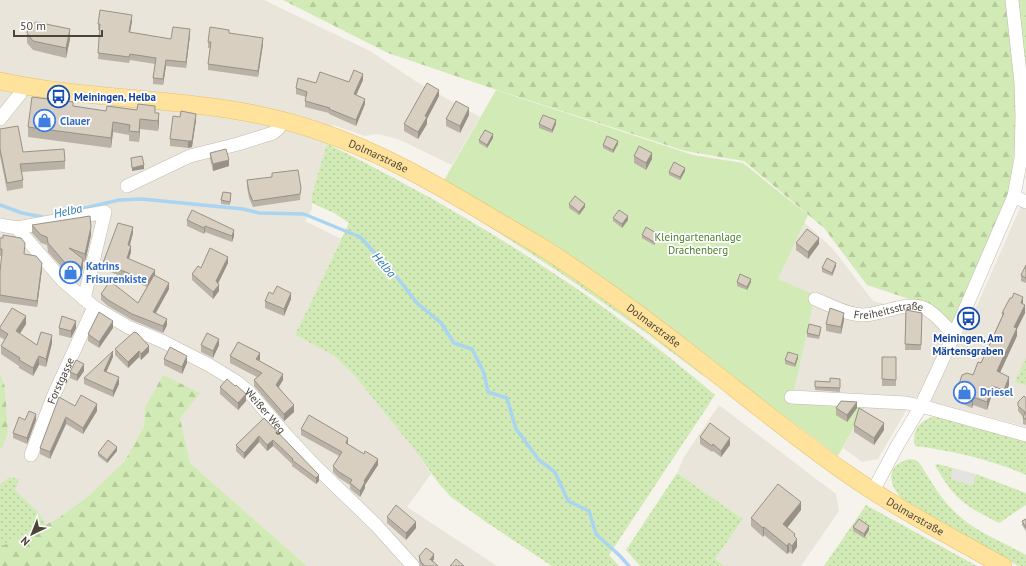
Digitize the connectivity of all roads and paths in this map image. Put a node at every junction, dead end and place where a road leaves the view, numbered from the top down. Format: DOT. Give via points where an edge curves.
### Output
graph roads {
  1 [pos="1012,0"];
  2 [pos="0,81"];
  3 [pos="21,86"];
  4 [pos="0,119"];
  5 [pos="284,120"];
  6 [pos="127,186"];
  7 [pos="1014,196"];
  8 [pos="1026,202"];
  9 [pos="0,225"];
  10 [pos="17,228"];
  11 [pos="815,299"];
  12 [pos="89,303"];
  13 [pos="954,336"];
  14 [pos="791,397"];
  15 [pos="921,406"];
  16 [pos="1026,435"];
  17 [pos="31,455"];
  18 [pos="872,491"];
  19 [pos="412,566"];
  20 [pos="1003,566"];
  1 -- 7 [label="street" via="1022,116 1021,158"];
  2 -- 3 [label="main road, Dolmarstraße"];
  3 -- 4 [label="street" via="20,94"];
  3 -- 5 [label="main road, Dolmarstraße" via="209,106"];
  5 -- 6 [label="street" via="273,133 190,156"];
  5 -- 18 [label="main road, Dolmarstraße" via="323,132 400,166 550,252 643,317 787,430"];
  7 -- 8 [label="street"];
  7 -- 13 [label="street"];
  9 -- 10 [label="street"];
  10 -- 12 [label="street, Weißer Weg" via="63,281"];
  10 -- 12 [label="street, Forstgasse" via="105,212"];
  11 -- 13 [label="street, Freiheitsstraße" via="850,314 863,315 913,305 932,313"];
  12 -- 17 [label="street, Forstgasse"];
  12 -- 19 [label="street, Weißer Weg" via="128,327 162,341 237,382 250,393 313,464 376,525"];
  13 -- 15 [label="street"];
  14 -- 15 [label="street"];
  15 -- 16 [label="street"];
  15 -- 18 [label="street"];
  18 -- 20 [label="main road, Dolmarstraße"];
}
